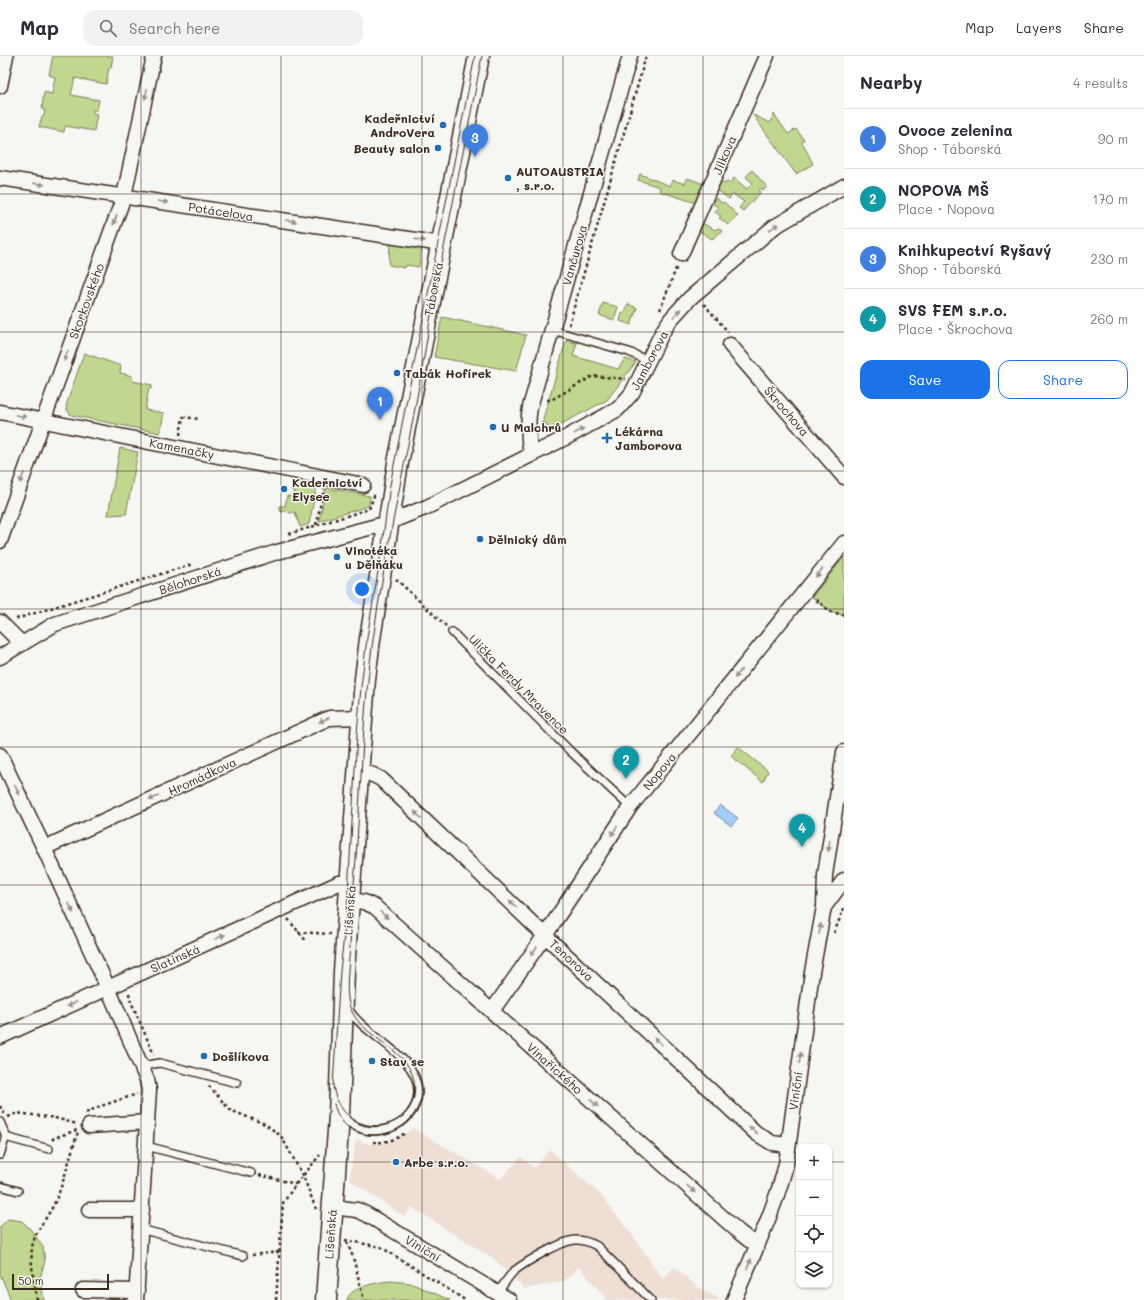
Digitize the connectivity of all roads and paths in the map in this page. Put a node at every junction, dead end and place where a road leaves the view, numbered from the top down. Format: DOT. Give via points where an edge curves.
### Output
graph roads {
  1 [pos="6,56"];
  2 [pos="154,56"];
  3 [pos="479,56"];
  4 [pos="630,56"];
  5 [pos="646,56"];
  6 [pos="767,56"];
  7 [pos="0,86"];
  8 [pos="0,178"];
  9 [pos="844,186"];
  10 [pos="124,196"];
  11 [pos="442,244"];
  12 [pos="681,254"];
  13 [pos="660,310"];
  14 [pos="552,330"];
  15 [pos="566,334"];
  16 [pos="730,345"];
  17 [pos="648,361"];
  18 [pos="624,385"];
  19 [pos="550,392"];
  20 [pos="547,400"];
  21 [pos="546,405"];
  22 [pos="0,412"];
  23 [pos="542,419"];
  24 [pos="43,420"];
  25 [pos="199,420"];
  26 [pos="552,432"];
  27 [pos="180,436"];
  28 [pos="531,454"];
  29 [pos="844,477"];
  30 [pos="325,485"];
  31 [pos="363,485"];
  32 [pos="374,496"];
  33 [pos="370,509"];
  34 [pos="388,522"];
  35 [pos="316,525"];
  36 [pos="0,541"];
  37 [pos="844,543"];
  38 [pos="393,577"];
  39 [pos="816,600"];
  40 [pos="844,615"];
  41 [pos="0,622"];
  42 [pos="452,632"];
  43 [pos="21,643"];
  44 [pos="0,658"];
  45 [pos="362,718"];
  46 [pos="844,752"];
  47 [pos="0,755"];
  48 [pos="358,770"];
  49 [pos="630,808"];
  50 [pos="44,848"];
  51 [pos="844,880"];
  52 [pos="350,892"];
  53 [pos="824,908"];
  54 [pos="287,917"];
  55 [pos="298,932"];
  56 [pos="336,934"];
  57 [pos="545,935"];
  58 [pos="307,942"];
  59 [pos="108,988"];
  60 [pos="343,999"];
  61 [pos="492,1011"];
  62 [pos="0,1037"];
  63 [pos="141,1066"];
  64 [pos="205,1074"];
  65 [pos="237,1083"];
  66 [pos="138,1094"];
  67 [pos="339,1110"];
  68 [pos="3,1120"];
  69 [pos="147,1122"];
  70 [pos="82,1127"];
  71 [pos="5,1137"];
  72 [pos="788,1145"];
  73 [pos="146,1146"];
  74 [pos="47,1148"];
  75 [pos="320,1154"];
  76 [pos="0,1155"];
  77 [pos="251,1173"];
  78 [pos="303,1176"];
  79 [pos="296,1184"];
  80 [pos="0,1186"];
  81 [pos="18,1191"];
  82 [pos="89,1210"];
  83 [pos="142,1210"];
  84 [pos="325,1211"];
  85 [pos="140,1229"];
  86 [pos="342,1238"];
  87 [pos="346,1240"];
  88 [pos="758,1243"];
  89 [pos="279,1252"];
  90 [pos="243,1256"];
  91 [pos="83,1290"];
  92 [pos="136,1296"];
  93 [pos="503,1296"];
  94 [pos="38,1300"];
  95 [pos="276,1300"];
  96 [pos="326,1300"];
  97 [pos="364,1300"];
  98 [pos="465,1300"];
  99 [pos="651,1300"];
  100 [pos="734,1300"];
  1 -- 7 [label="street"];
  2 -- 10 [label="street, Skorkovského, one-way"];
  3 -- 11 [label="street, Táborská"];
  4 -- 14 [label="street, Vančurova"];
  5 -- 15 [label="path"];
  6 -- 12 [label="street, Jílkova"];
  8 -- 10 [label="street, Potácelova, one-way"];
  17 -- 9 [label="street, Jamborova, one-way" via="667,325 690,298 774,227"];
  10 -- 11 [label="street, Potácelova, one-way"];
  10 -- 24 [label="street, Skorkovského, one-way"];
  11 -- 34 [label="street, Táborská"];
  12 -- 13 [label="path"];
  14 -- 15 [label="lane"];
  14 -- 28 [label="street, Vančurova" via="527,420"];
  15 -- 17 [label="lane" via="629,352"];
  16 -- 29 [label="street, Škrochova"];
  28 -- 17 [label="street, Jamborova, one-way" via="618,409 632,393"];
  18 -- 20 [label="path" via="628,380 593,376"];
  19 -- 20 [label="path"];
  20 -- 21 [label="path"];
  22 -- 24 [label="street, Kamenačky, one-way"];
  23 -- 26 [label="path" via="545,428"];
  24 -- 31 [label="street, Kamenačky"];
  24 -- 36 [label="street, Skorkovského, one-way"];
  25 -- 27 [label="path" via="183,417"];
  28 -- 34 [label="street, Jamborova" via="431,506"];
  30 -- 35 [label="path"];
  32 -- 33 [label="path"];
  34 -- 43 [label="street, Bělohorská" via="277,552 55,624"];
  34 -- 45 [label="street, Líšeňská" via="370,639"];
  37 -- 49 [label="street, Nopova, one-way"];
  38 -- 42 [label="path, Ulička Ferdy Mravence"];
  39 -- 40 [label="path" via="831,612"];
  41 -- 43 [label="street"];
  42 -- 49 [label="lane, Ulička Ferdy Mravence"];
  43 -- 44 [label="street, Bělohorská"];
  45 -- 48 [label="street, Líšeňská"];
  45 -- 50 [label="street, Hromádkova, one-way" via="329,718"];
  46 -- 53 [label="street, one-way" via="826,869"];
  47 -- 50 [label="street, one-way"];
  48 -- 52 [label="street, Líšeňská"];
  57 -- 48 [label="street, Tenorova, one-way" via="381,779"];
  49 -- 57 [label="street, Nopova, one-way"];
  50 -- 59 [label="street, one-way"];
  51 -- 53 [label="street, Viniční"];
  59 -- 52 [label="street, Slatinská, one-way" via="339,884"];
  52 -- 60 [label="street, Líšeňská"];
  52 -- 61 [label="street, Vinařického, one-way" via="375,907"];
  72 -- 53 [label="street, Viniční, one-way" via="811,979"];
  54 -- 55 [label="path"];
  55 -- 56 [label="path"];
  55 -- 58 [label="path"];
  57 -- 61 [label="street, Nopova, one-way"];
  72 -- 57 [label="street, Tenorova, one-way" via="772,1143 756,1133"];
  59 -- 62 [label="street, Slatinská, one-way"];
  59 -- 63 [label="street"];
  60 -- 67 [label="street, Líšeňská"];
  60 -- 67 [label="lane" via="352,1015 409,1066 416,1078 418,1092 414,1107 407,1117 398,1124 380,1131 354,1126"];
  61 -- 88 [label="street, Vinařického, one-way" via="739,1232"];
  63 -- 64 [label="lane" via="160,1063"];
  63 -- 69 [label="street" via="149,1090"];
  64 -- 65 [label="lane"];
  64 -- 78 [label="path" via="206,1084 230,1110 261,1122 281,1136"];
  66 -- 70 [label="path" via="91,1109 84,1115"];
  67 -- 84 [label="street, Líšeňská"];
  68 -- 70 [label="path" via="17,1113 55,1118"];
  68 -- 71 [label="lane"];
  69 -- 70 [label="street"];
  69 -- 73 [label="street"];
  70 -- 74 [label="path" via="54,1138"];
  70 -- 94 [label="path" via="54,1204 32,1247"];
  71 -- 74 [label="lane"];
  71 -- 76 [label="lane"];
  72 -- 88 [label="street, Viniční" via="782,1181"];
  73 -- 77 [label="lane"];
  73 -- 83 [label="street"];
  75 -- 78 [label="path"];
  77 -- 79 [label="path"];
  78 -- 79 [label="path"];
  78 -- 84 [label="path"];
  79 -- 89 [label="path" via="283,1203"];
  80 -- 81 [label="lane"];
  82 -- 83 [label="street"];
  83 -- 85 [label="street"];
  84 -- 93 [label="street, Viniční" via="352,1209 366,1214"];
  84 -- 96 [label="street, Líšeňská"];
  85 -- 90 [label="lane"];
  85 -- 92 [label="street"];
  86 -- 87 [label="path"];
  87 -- 97 [label="path"];
  87 -- 98 [label="path" via="381,1247"];
  100 -- 88 [label="street, Viniční, one-way"];
  89 -- 90 [label="path"];
  89 -- 95 [label="path"];
  91 -- 92 [label="street"];
  93 -- 99 [label="lane" via="514,1272 566,1241 577,1240 588,1241 597,1246"];
}
